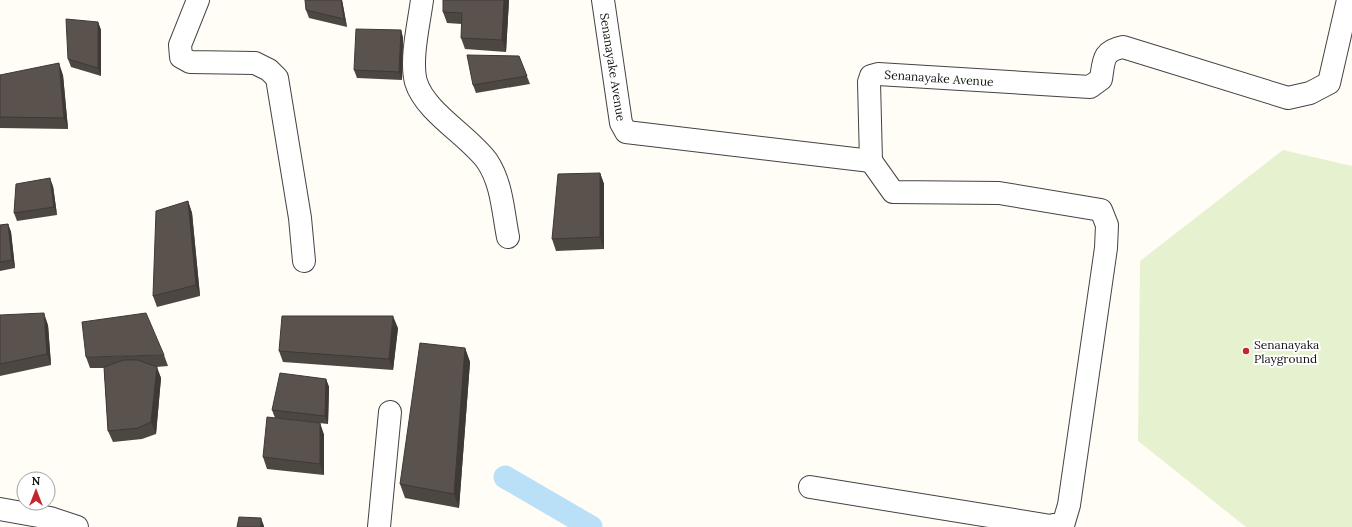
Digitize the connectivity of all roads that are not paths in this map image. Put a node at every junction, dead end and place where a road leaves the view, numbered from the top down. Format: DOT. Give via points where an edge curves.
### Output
graph roads {
  1 [pos="198,0"];
  2 [pos="422,0"];
  3 [pos="603,0"];
  4 [pos="1348,0"];
  5 [pos="871,161"];
  6 [pos="508,237"];
  7 [pos="304,261"];
  8 [pos="390,412"];
  9 [pos="810,487"];
  10 [pos="0,509"];
  11 [pos="77,527"];
  12 [pos="379,527"];
  1 -- 7 [label="street" via="180,45 181,57 190,62 255,63 269,70 277,78 300,218"];
  2 -- 6 [label="street" via="414,64 416,82 424,98 487,161 498,185"];
  3 -- 5 [label="street, Senanayake Avenue" via="621,123 626,132"];
  4 -- 5 [label="street, Senanayake Avenue" via="1329,83 1310,93 1288,98 1123,47 1112,49 1105,57 1101,79 1090,87 878,74 871,76"];
  5 -- 9 [label="street" via="893,192 999,193 1101,210 1108,225 1106,248 1069,505 1064,522 1050,526"];
  8 -- 12 [label="street"];
  10 -- 11 [label="street" via="50,518"];
}
